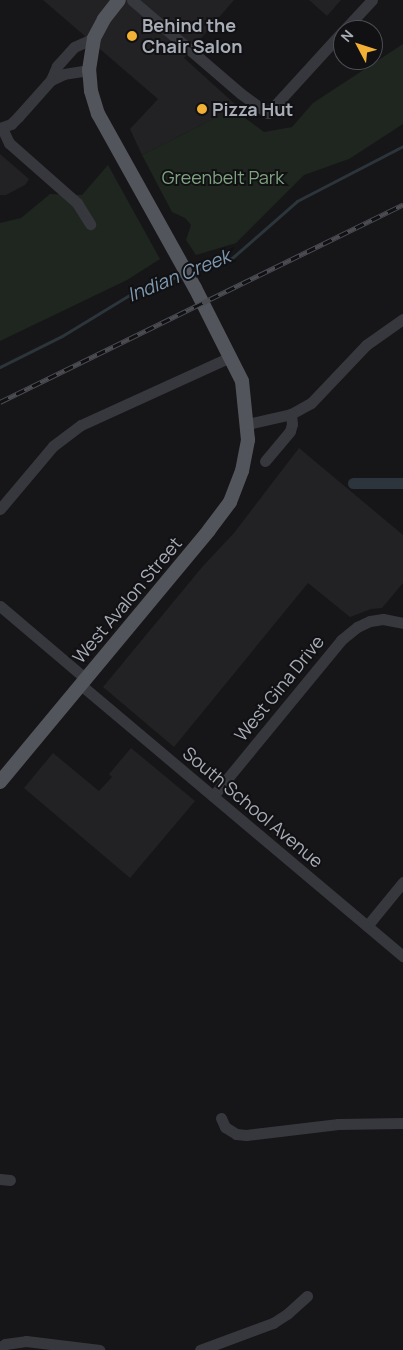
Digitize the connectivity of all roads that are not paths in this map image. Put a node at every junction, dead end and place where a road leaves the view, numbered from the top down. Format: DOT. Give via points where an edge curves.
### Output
graph roads {
  1 [pos="119,0"];
  2 [pos="132,0"];
  3 [pos="372,0"];
  4 [pos="354,20"];
  5 [pos="94,38"];
  6 [pos="333,43"];
  7 [pos="89,70"];
  8 [pos="51,80"];
  9 [pos="1,128"];
  10 [pos="90,224"];
  11 [pos="403,319"];
  12 [pos="230,357"];
  13 [pos="291,414"];
  14 [pos="248,424"];
  15 [pos="265,462"];
  16 [pos="0,509"];
  17 [pos="0,606"];
  18 [pos="403,623"];
  19 [pos="84,682"];
  20 [pos="0,782"];
  21 [pos="213,796"];
  22 [pos="403,882"];
  23 [pos="367,926"];
  24 [pos="403,956"];
  25 [pos="220,1118"];
  26 [pos="403,1123"];
  27 [pos="307,1296"];
  28 [pos="0,1347"];
  29 [pos="99,1350"];
  30 [pos="200,1350"];
  1 -- 5 [label="main road"];
  2 -- 6 [label="street" via="240,93 268,113"];
  3 -- 4 [label="street"];
  5 -- 7 [label="main road, West Avalon Street"];
  5 -- 8 [label="street" via="74,47 57,66"];
  7 -- 8 [label="street"];
  7 -- 12 [label="main road, West Avalon Street" via="98,114"];
  8 -- 9 [label="street" via="18,117"];
  9 -- 10 [label="street" via="8,143 77,203"];
  11 -- 13 [label="street" via="366,345 310,403"];
  12 -- 14 [label="main road, West Avalon Street" via="242,381"];
  12 -- 16 [label="street" via="81,425 52,446"];
  13 -- 14 [label="street"];
  13 -- 15 [label="street" via="290,431"];
  14 -- 19 [label="main road, West Avalon Street" via="242,471 230,502"];
  17 -- 19 [label="street, South School Avenue"];
  18 -- 21 [label="street, West Gina Drive" via="383,619 370,621 341,640"];
  19 -- 20 [label="main road, West Avalon Street"];
  19 -- 21 [label="street, South School Avenue"];
  21 -- 23 [label="street, South School Avenue"];
  22 -- 23 [label="street"];
  23 -- 24 [label="street, South School Avenue"];
  25 -- 26 [label="street" via="225,1127 236,1134 246,1135 338,1124"];
  27 -- 30 [label="street" via="273,1323"];
  28 -- 29 [label="street" via="26,1342"];
}
